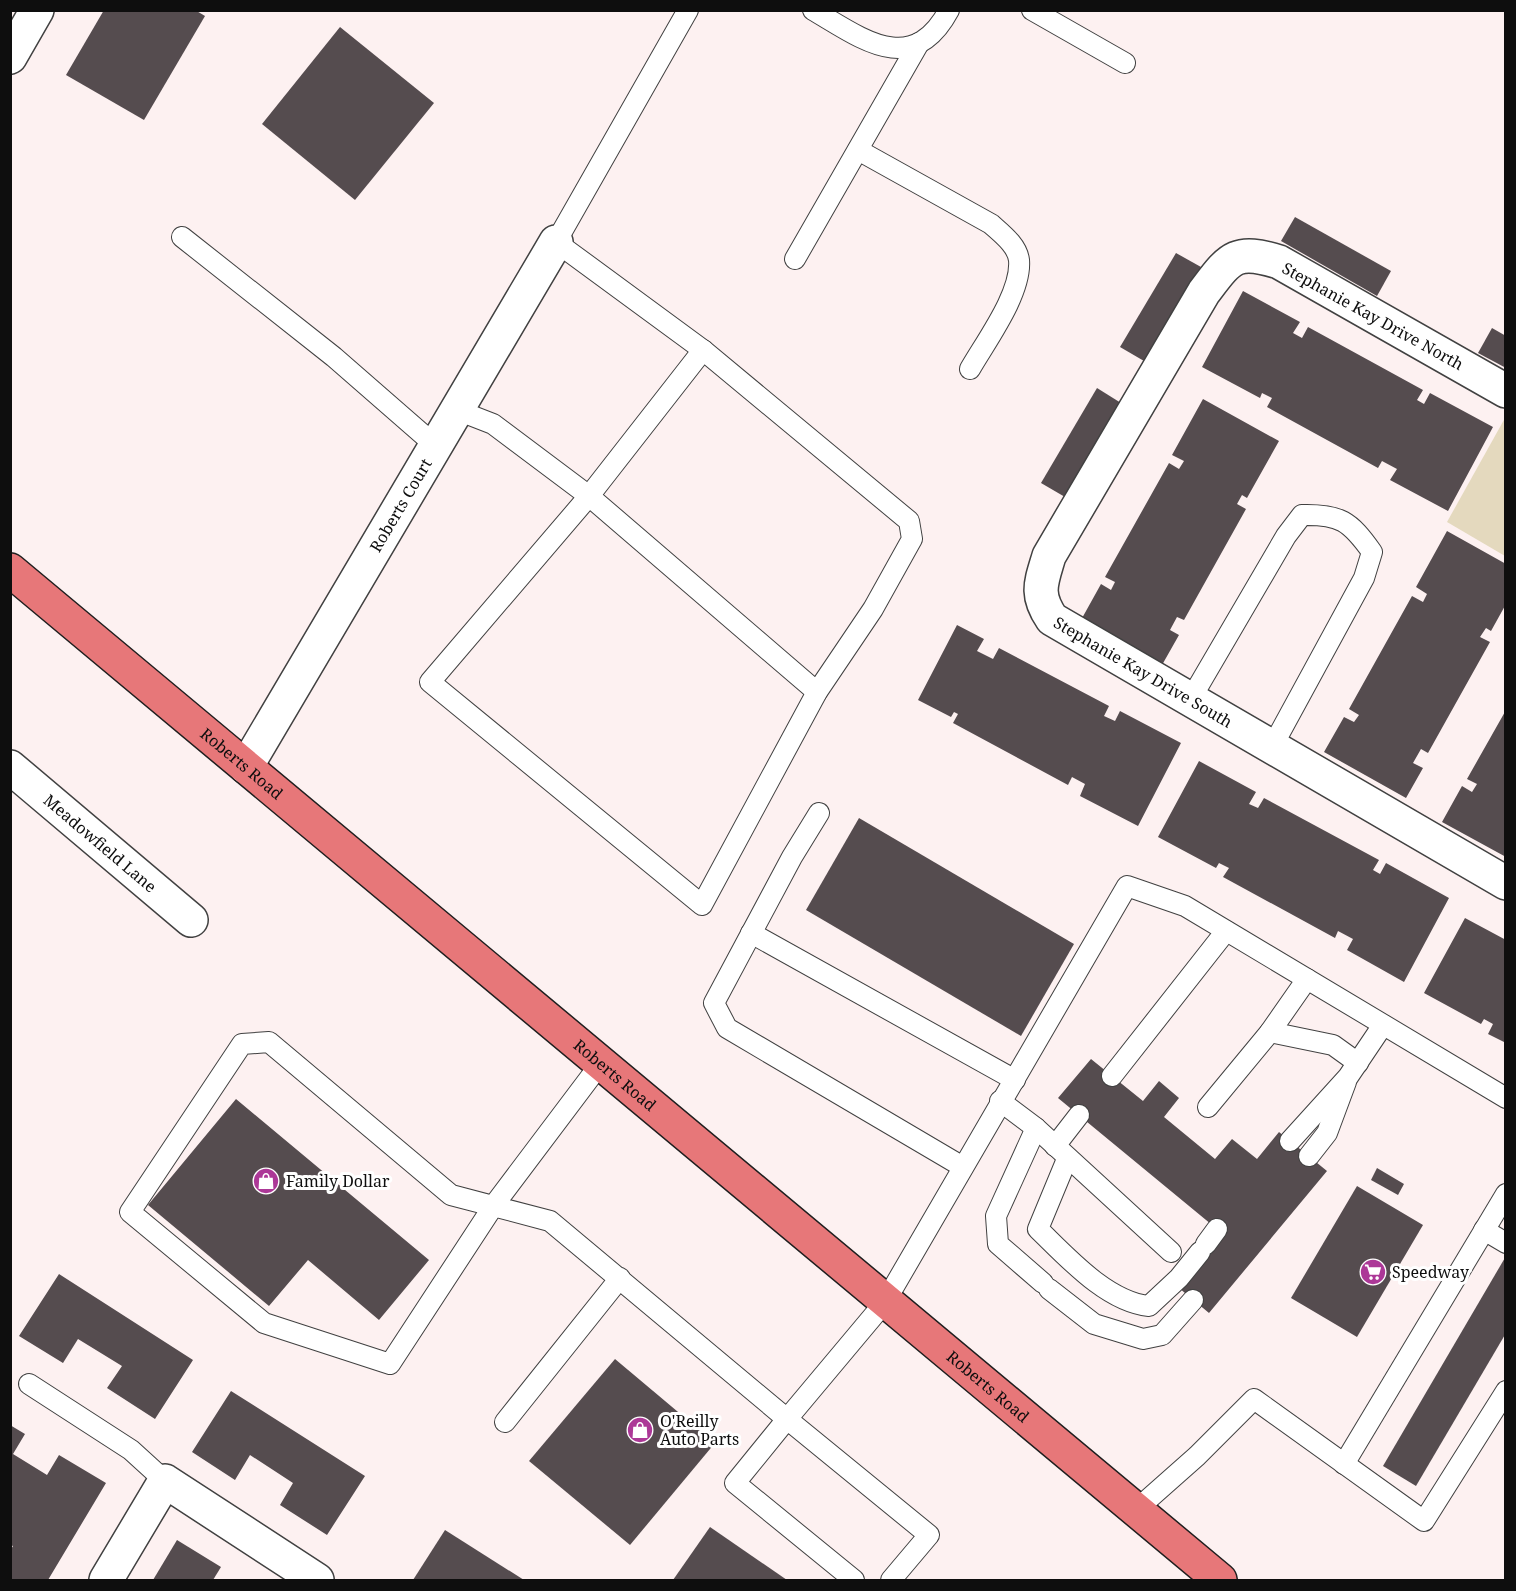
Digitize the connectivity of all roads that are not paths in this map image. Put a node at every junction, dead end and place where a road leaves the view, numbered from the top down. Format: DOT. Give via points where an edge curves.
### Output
graph roads {
  1 [pos="37,10"];
  2 [pos="688,10"];
  3 [pos="813,10"];
  4 [pos="948,10"];
  5 [pos="1032,10"];
  6 [pos="919,43"];
  7 [pos="10,57"];
  8 [pos="1125,63"];
  9 [pos="858,150"];
  10 [pos="182,237"];
  11 [pos="556,242"];
  12 [pos="1237,257"];
  13 [pos="795,259"];
  14 [pos="703,350"];
  15 [pos="970,369"];
  16 [pos="1506,391"];
  17 [pos="457,410"];
  18 [pos="436,446"];
  19 [pos="589,496"];
  20 [pos="10,570"];
  21 [pos="817,692"];
  22 [pos="1189,702"];
  23 [pos="1272,747"];
  24 [pos="10,767"];
  25 [pos="246,767"];
  26 [pos="819,813"];
  27 [pos="1506,883"];
  28 [pos="191,920"];
  29 [pos="1226,931"];
  30 [pos="751,933"];
  31 [pos="1307,979"];
  32 [pos="1383,1025"];
  33 [pos="1270,1032"];
  34 [pos="601,1063"];
  35 [pos="1353,1070"];
  36 [pos="1112,1076"];
  37 [pos="1015,1080"];
  38 [pos="1506,1098"];
  39 [pos="1000,1101"];
  40 [pos="1208,1107"];
  41 [pos="1079,1115"];
  42 [pos="1036,1128"];
  43 [pos="1290,1141"];
  44 [pos="1061,1153"];
  45 [pos="1308,1156"];
  46 [pos="963,1167"];
  47 [pos="1506,1194"];
  48 [pos="494,1205"];
  49 [pos="1484,1230"];
  50 [pos="1208,1242"];
  51 [pos="1506,1243"];
  52 [pos="1171,1252"];
  53 [pos="620,1278"];
  54 [pos="1193,1300"];
  55 [pos="885,1302"];
  56 [pos="29,1384"];
  57 [pos="1506,1391"];
  58 [pos="787,1419"];
  59 [pos="505,1422"];
  60 [pos="1344,1464"];
  61 [pos="165,1481"];
  62 [pos="1136,1510"];
  63 [pos="106,1581"];
  64 [pos="316,1581"];
  65 [pos="854,1581"];
  66 [pos="891,1581"];
  67 [pos="1220,1581"];
  1 -- 7 [label="street"];
  2 -- 11 [label="lane"];
  3 -- 6 [label="lane" via="877,47"];
  4 -- 6 [label="lane" via="939,27"];
  5 -- 8 [label="lane"];
  6 -- 9 [label="lane"];
  9 -- 13 [label="lane"];
  9 -- 15 [label="lane" via="991,224 1008,239 1019,259 1017,281 1008,302"];
  10 -- 18 [label="lane" via="334,357"];
  11 -- 14 [label="lane"];
  11 -- 17 [label="street, Roberts Court"];
  12 -- 16 [label="street, Stephanie Kay Drive North" via="1254,254 1279,262"];
  12 -- 22 [label="street, Stephanie Kay Drive South" via="1224,266 1204,292 1049,556 1040,588 1042,604 1052,619"];
  14 -- 19 [label="lane"];
  14 -- 21 [label="lane" via="909,521 912,539 873,609"];
  17 -- 18 [label="street, Roberts Court"];
  17 -- 19 [label="lane" via="494,424"];
  18 -- 25 [label="street, Roberts Court"];
  19 -- 21 [label="lane"];
  19 -- 21 [label="lane" via="430,682 702,905"];
  20 -- 25 [label="main road, Roberts Road"];
  22 -- 23 [label="street, Stephanie Kay Drive South"];
  22 -- 23 [label="lane" via="1302,515 1324,514 1346,520 1372,552 1364,578"];
  23 -- 27 [label="street, Stephanie Kay Drive South"];
  24 -- 28 [label="street, Meadowfield Lane"];
  25 -- 34 [label="main road, Roberts Road"];
  26 -- 30 [label="lane"];
  29 -- 31 [label="lane"];
  29 -- 36 [label="lane"];
  29 -- 37 [label="lane" via="1185,906 1127,886"];
  30 -- 37 [label="lane"];
  30 -- 46 [label="lane" via="714,1003 727,1028"];
  31 -- 32 [label="lane"];
  31 -- 33 [label="lane"];
  32 -- 35 [label="lane"];
  32 -- 38 [label="lane"];
  33 -- 35 [label="lane" via="1333,1045"];
  33 -- 40 [label="lane"];
  34 -- 48 [label="lane"];
  34 -- 55 [label="main road, Roberts Road"];
  35 -- 43 [label="lane"];
  35 -- 45 [label="lane" via="1327,1133"];
  37 -- 39 [label="lane"];
  39 -- 42 [label="lane"];
  39 -- 46 [label="lane"];
  41 -- 44 [label="lane"];
  42 -- 44 [label="lane"];
  42 -- 54 [label="lane" via="996,1216 998,1244 1094,1324 1143,1340 1162,1335"];
  44 -- 50 [label="lane" via="1038,1229 1090,1278 1134,1305 1149,1306 1179,1278"];
  44 -- 52 [label="lane"];
  46 -- 55 [label="lane"];
  47 -- 49 [label="lane"];
  48 -- 48 [label="lane" via="390,1364 264,1323 130,1212 242,1044 269,1042 451,1195"];
  48 -- 53 [label="lane" via="550,1221"];
  49 -- 51 [label="lane"];
  49 -- 60 [label="lane"];
  53 -- 58 [label="lane"];
  53 -- 59 [label="lane"];
  55 -- 58 [label="lane"];
  55 -- 62 [label="main road, Roberts Road"];
  56 -- 61 [label="lane" via="131,1450"];
  57 -- 60 [label="lane" via="1425,1521"];
  58 -- 65 [label="lane" via="735,1483"];
  58 -- 66 [label="lane" via="929,1535"];
  60 -- 62 [label="lane" via="1254,1399"];
  61 -- 63 [label="street"];
  61 -- 64 [label="street"];
  62 -- 67 [label="main road, Roberts Road"];
}
